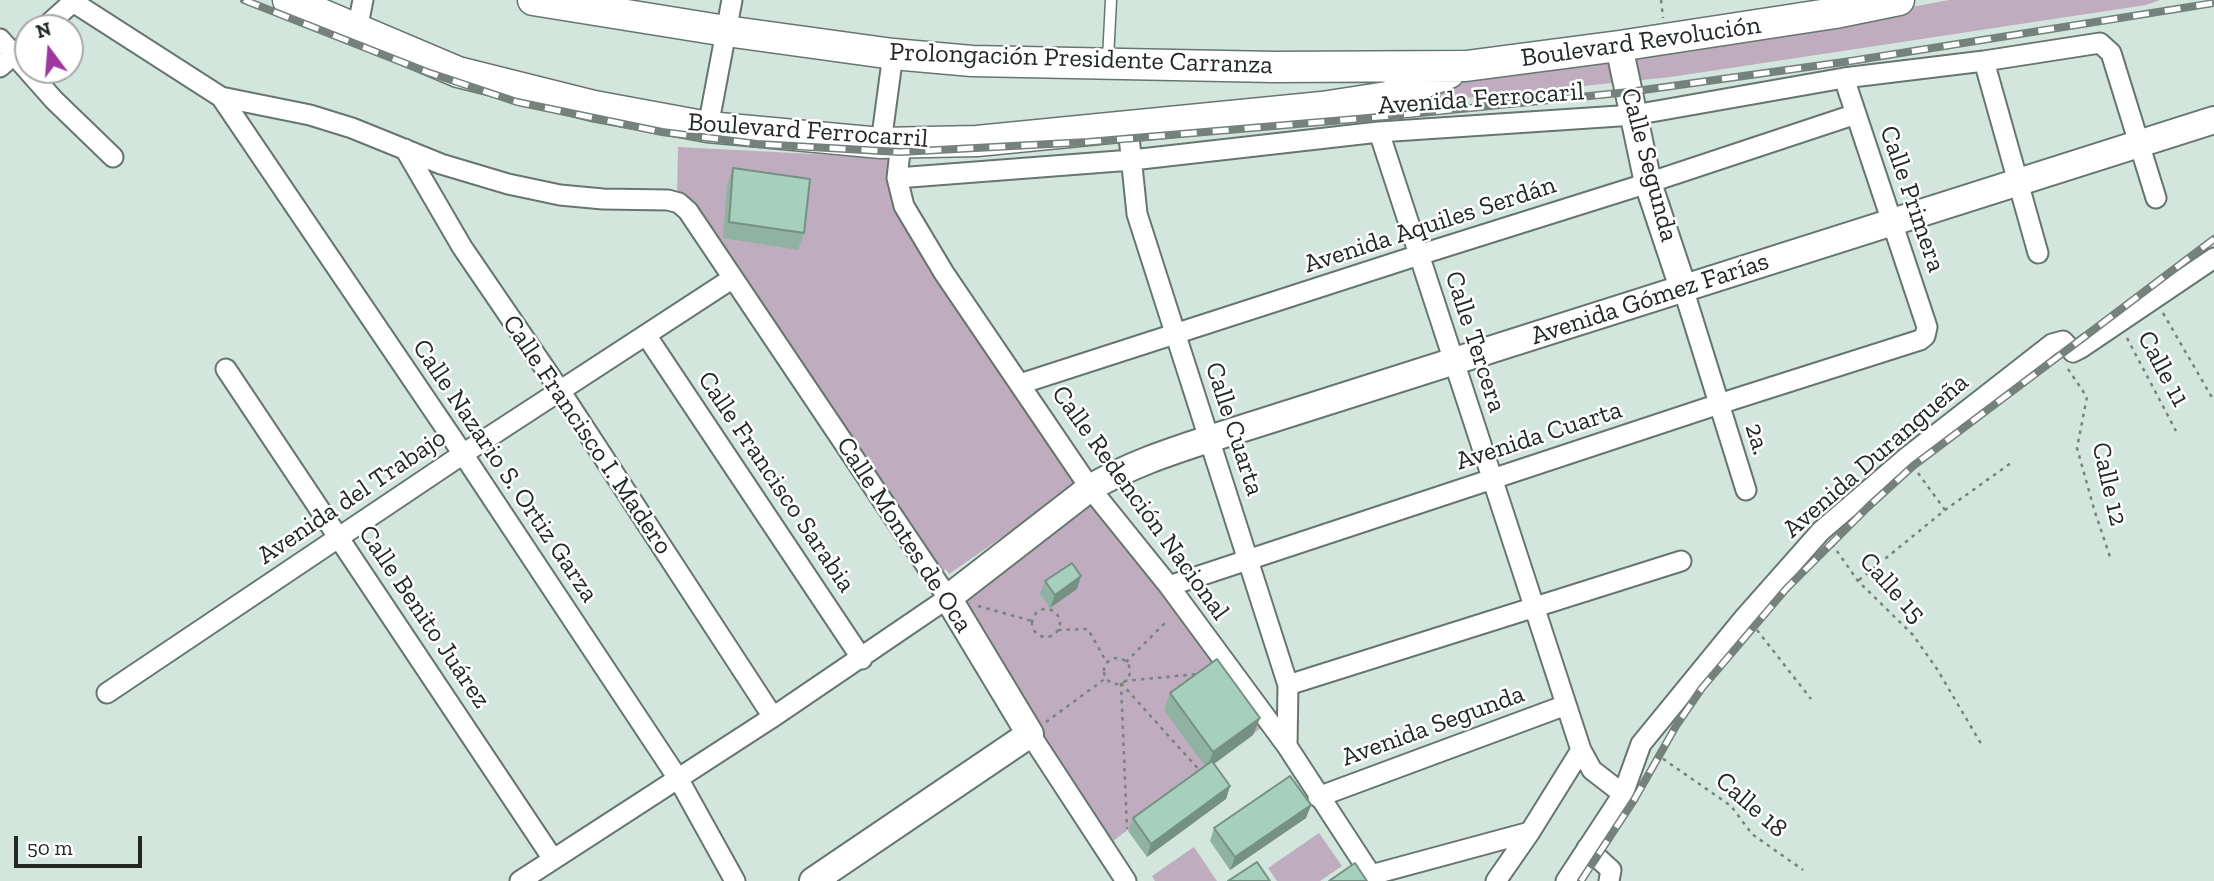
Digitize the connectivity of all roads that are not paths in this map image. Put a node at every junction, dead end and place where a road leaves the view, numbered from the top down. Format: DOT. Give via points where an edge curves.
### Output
graph roads {
  1 [pos="288,0"];
  2 [pos="363,0"];
  3 [pos="533,0"];
  4 [pos="732,0"];
  5 [pos="1111,0"];
  6 [pos="1899,0"];
  7 [pos="71,1"];
  8 [pos="58,14"];
  9 [pos="357,30"];
  10 [pos="726,31"];
  11 [pos="0,39"];
  12 [pos="1619,46"];
  13 [pos="14,54"];
  14 [pos="893,54"];
  15 [pos="1984,61"];
  16 [pos="1107,65"];
  17 [pos="1466,66"];
  18 [pos="1844,78"];
  19 [pos="41,84"];
  20 [pos="222,97"];
  21 [pos="1856,114"];
  22 [pos="1634,115"];
  23 [pos="2214,120"];
  24 [pos="708,127"];
  25 [pos="1128,127"];
  26 [pos="1379,132"];
  27 [pos="891,143"];
  28 [pos="2140,144"];
  29 [pos="405,149"];
  30 [pos="113,157"];
  31 [pos="1132,160"];
  32 [pos="897,178"];
  33 [pos="1648,183"];
  34 [pos="2018,183"];
  35 [pos="2156,198"];
  36 [pos="1892,222"];
  37 [pos="2038,253"];
  38 [pos="1419,255"];
  39 [pos="2214,258"];
  40 [pos="733,278"];
  41 [pos="1683,288"];
  42 [pos="1175,334"];
  43 [pos="646,335"];
  44 [pos="1925,336"];
  45 [pos="1454,361"];
  46 [pos="226,369"];
  47 [pos="1020,384"];
  48 [pos="561,392"];
  49 [pos="1719,404"];
  50 [pos="1209,439"];
  51 [pos="463,454"];
  52 [pos="1492,479"];
  53 [pos="1090,488"];
  54 [pos="1746,490"];
  55 [pos="340,537"];
  56 [pos="1248,559"];
  57 [pos="1681,561"];
  58 [pos="1169,586"];
  59 [pos="948,598"];
  60 [pos="1535,608"];
  61 [pos="862,659"];
  62 [pos="1288,685"];
  63 [pos="107,693"];
  64 [pos="1566,705"];
  65 [pos="773,717"];
  66 [pos="1030,734"];
  67 [pos="1287,746"];
  68 [pos="1581,750"];
  69 [pos="679,780"];
  70 [pos="1623,794"];
  71 [pos="1318,797"];
  72 [pos="1530,832"];
  73 [pos="1587,848"];
  74 [pos="553,859"];
  75 [pos="1373,878"];
  76 [pos="1611,880"];
  77 [pos="520,881"];
  78 [pos="735,881"];
  79 [pos="813,881"];
  80 [pos="1126,881"];
  81 [pos="1496,881"];
  82 [pos="1566,881"];
  1 -- 9 [label="main road, Boulevard Ferrocarril"];
  2 -- 9 [label="street"];
  3 -- 10 [label="main road, Prolongación Presidente Carranza"];
  4 -- 10 [label="street"];
  5 -- 16 [label="lane"];
  6 -- 12 [label="main road, Boulevard Revolución"];
  7 -- 8 [label="street"];
  7 -- 20 [label="street"];
  9 -- 24 [label="main road, Boulevard Ferrocarril" via="458,72 594,106"];
  10 -- 14 [label="main road, Prolongación Presidente Carranza"];
  10 -- 24 [label="street"];
  11 -- 13 [label="street"];
  12 -- 17 [label="main road, Boulevard Revolución"];
  12 -- 22 [label="main road, Calle Segunda"];
  14 -- 16 [label="main road, Prolongación Presidente Carranza"];
  14 -- 27 [label="street, Calle Redención Nacional"];
  15 -- 18 [label="street, Avenida Ferrocaril"];
  15 -- 28 [label="street, Avenida Ferrocaril" via="2100,43 2111,53"];
  15 -- 34 [label="street"];
  16 -- 17 [label="main road, Prolongación Presidente Carranza"];
  17 -- 25 [label="main road, Boulevard Ferrocarril" via="1387,97"];
  18 -- 21 [label="street, Calle Primera"];
  18 -- 22 [label="street, Avenida Ferrocaril"];
  19 -- 30 [label="street"];
  20 -- 29 [label="street" via="310,115"];
  20 -- 51 [label="street, Calle Nazario S. Ortiz Garza"];
  21 -- 33 [label="street, Avenida Aquiles Serdán"];
  21 -- 36 [label="street, Calle Primera"];
  22 -- 26 [label="street, Avenida Ferrocaril"];
  22 -- 33 [label="main road, Calle Segunda"];
  23 -- 28 [label="main road, Avenida Gómez Farías"];
  24 -- 27 [label="main road, Boulevard Ferrocarril"];
  25 -- 27 [label="main road, Boulevard Ferrocarril" via="977,141"];
  25 -- 31 [label="street, Calle Cuarta"];
  26 -- 31 [label="street, Avenida Ferrocaril"];
  26 -- 38 [label="street, Calle Tercera"];
  27 -- 32 [label="street, Calle Redención Nacional"];
  28 -- 34 [label="main road, Avenida Gómez Farías"];
  28 -- 35 [label="street"];
  29 -- 40 [label="street, Calle Montes de Oca" via="478,176 561,195 679,203"];
  29 -- 48 [label="street, Calle Francisco I. Madero" via="462,247"];
  31 -- 32 [label="street, Avenida Ferrocaril"];
  31 -- 42 [label="street, Calle Cuarta" via="1137,214"];
  32 -- 47 [label="street, Calle Redención Nacional" via="904,206 917,228"];
  33 -- 38 [label="street, Avenida Aquiles Serdán"];
  33 -- 41 [label="main road, Calle Segunda"];
  34 -- 36 [label="main road, Avenida Gómez Farías"];
  34 -- 37 [label="street"];
  36 -- 41 [label="main road, Avenida Gómez Farías"];
  36 -- 44 [label="street, Calle Primera" via="1927,327"];
  38 -- 42 [label="street, Avenida Aquiles Serdán"];
  38 -- 45 [label="street, Calle Tercera"];
  39 -- 70 [label="street, Avenida Durangueña" via="2081,348 2073,352 2063,341 2052,344 1821,531 1641,744"];
  40 -- 43 [label="street, Avenida del Trabajo"];
  40 -- 59 [label="street, Calle Montes de Oca"];
  41 -- 45 [label="main road, Avenida Gómez Farías"];
  41 -- 49 [label="street, Calle Segunda"];
  42 -- 47 [label="street, Avenida Aquiles Serdán"];
  42 -- 50 [label="street, Calle Cuarta"];
  43 -- 48 [label="street, Avenida del Trabajo"];
  43 -- 61 [label="street, Calle Francisco Sarabia"];
  44 -- 49 [label="street, Avenida Cuarta"];
  45 -- 50 [label="main road, Avenida Gómez Farías"];
  45 -- 52 [label="street, Calle Tercera"];
  46 -- 55 [label="street, Calle Benito Juárez"];
  47 -- 53 [label="street, Calle Redención Nacional"];
  48 -- 51 [label="street, Avenida del Trabajo"];
  48 -- 65 [label="street, Calle Francisco I. Madero"];
  49 -- 52 [label="street, Avenida Cuarta"];
  49 -- 54 [label="street, 2a."];
  50 -- 53 [label="main road, Avenida Gómez Farías" via="1144,460"];
  50 -- 56 [label="street, Calle Cuarta"];
  51 -- 55 [label="street, Avenida del Trabajo"];
  51 -- 69 [label="street, Calle Nazario S. Ortiz Garza"];
  52 -- 56 [label="street, Avenida Cuarta"];
  52 -- 60 [label="street, Calle Tercera"];
  53 -- 58 [label="street, Calle Redención Nacional"];
  53 -- 59 [label="main road"];
  55 -- 63 [label="street, Avenida del Trabajo"];
  55 -- 74 [label="street, Calle Benito Juárez"];
  56 -- 58 [label="street, Avenida Cuarta"];
  56 -- 62 [label="street, Calle Cuarta"];
  57 -- 60 [label="street"];
  58 -- 67 [label="street, Calle Redención Nacional"];
  59 -- 61 [label="street"];
  59 -- 66 [label="main road, Calle Montes de Oca"];
  60 -- 62 [label="street"];
  60 -- 64 [label="street, Calle Tercera"];
  61 -- 65 [label="street"];
  62 -- 67 [label="street, Calle Cuarta"];
  64 -- 68 [label="street, Calle Tercera"];
  64 -- 71 [label="street, Avenida Segunda"];
  65 -- 69 [label="street"];
  66 -- 79 [label="main road"];
  66 -- 80 [label="street, Calle Montes de Oca"];
  67 -- 71 [label="street, Calle Redención Nacional"];
  68 -- 70 [label="street, Calle Tercera" via="1592,771"];
  68 -- 72 [label="street"];
  69 -- 74 [label="street"];
  69 -- 78 [label="street, Calle Nazario S. Ortiz Garza"];
  70 -- 73 [label="street, Avenida Durangueña"];
  71 -- 75 [label="street, Calle Redención Nacional"];
  72 -- 75 [label="street"];
  72 -- 81 [label="street"];
  73 -- 76 [label="street" via="1611,870"];
  73 -- 82 [label="street, Avenida Durangueña"];
  74 -- 77 [label="street"];
}
